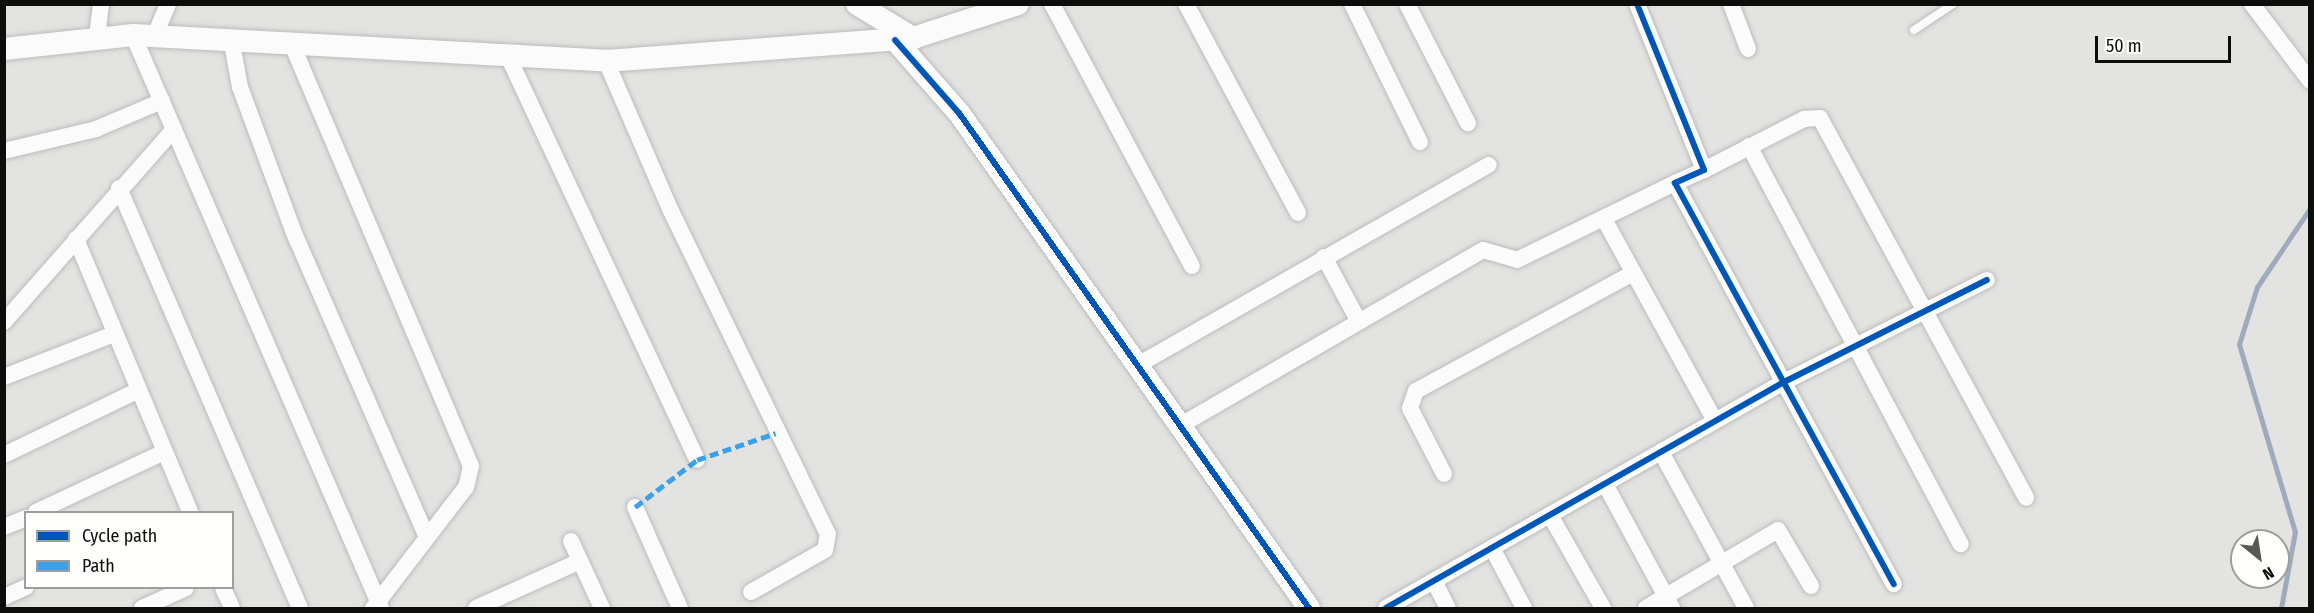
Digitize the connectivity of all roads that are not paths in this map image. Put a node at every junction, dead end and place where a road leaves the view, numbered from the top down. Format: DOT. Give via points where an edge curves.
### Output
graph roads {
  1 [pos="101,4"];
  2 [pos="168,4"];
  3 [pos="1018,4"];
  4 [pos="1052,4"];
  5 [pos="1186,4"];
  6 [pos="1352,4"];
  7 [pos="1407,4"];
  8 [pos="1637,4"];
  9 [pos="1731,4"];
  10 [pos="1953,4"];
  11 [pos="2252,4"];
  12 [pos="858,5"];
  13 [pos="973,11"];
  14 [pos="1914,30"];
  15 [pos="144,35"];
  16 [pos="97,37"];
  17 [pos="231,38"];
  18 [pos="904,39"];
  19 [pos="291,42"];
  20 [pos="4,49"];
  21 [pos="1748,49"];
  22 [pos="507,54"];
  23 [pos="606,61"];
  24 [pos="2310,81"];
  25 [pos="162,101"];
  26 [pos="1468,123"];
  27 [pos="174,129"];
  28 [pos="1420,142"];
  29 [pos="1749,146"];
  30 [pos="4,151"];
  31 [pos="1489,165"];
  32 [pos="1704,170"];
  33 [pos="1675,183"];
  34 [pos="119,188"];
  35 [pos="1298,213"];
  36 [pos="1604,219"];
  37 [pos="76,240"];
  38 [pos="1324,257"];
  39 [pos="1192,266"];
  40 [pos="1633,273"];
  41 [pos="1987,280"];
  42 [pos="1928,313"];
  43 [pos="1358,320"];
  44 [pos="4,322"];
  45 [pos="114,333"];
  46 [pos="1855,346"];
  47 [pos="1136,366"];
  48 [pos="4,377"];
  49 [pos="1784,382"];
  50 [pos="137,392"];
  51 [pos="1715,421"];
  52 [pos="1181,425"];
  53 [pos="164,452"];
  54 [pos="1661,452"];
  55 [pos="4,455"];
  56 [pos="697,460"];
  57 [pos="1444,474"];
  58 [pos="1605,484"];
  59 [pos="2026,498"];
  60 [pos="635,507"];
  61 [pos="40,511"];
  62 [pos="189,511"];
  63 [pos="1550,515"];
  64 [pos="24,519"];
  65 [pos="4,527"];
  66 [pos="426,535"];
  67 [pos="571,542"];
  68 [pos="1961,544"];
  69 [pos="1492,548"];
  70 [pos="580,561"];
  71 [pos="1721,564"];
  72 [pos="1434,581"];
  73 [pos="1894,584"];
  74 [pos="1811,586"];
  75 [pos="24,588"];
  76 [pos="184,589"];
  77 [pos="222,589"];
  78 [pos="751,592"];
  79 [pos="4,597"];
  80 [pos="1669,602"];
  81 [pos="377,606"];
  82 [pos="299,608"];
  83 [pos="142,609"];
  84 [pos="232,609"];
  85 [pos="476,609"];
  86 [pos="602,609"];
  87 [pos="680,609"];
  88 [pos="1309,609"];
  89 [pos="1386,609"];
  90 [pos="1449,609"];
  91 [pos="1524,609"];
  92 [pos="1603,609"];
  93 [pos="1646,609"];
  94 [pos="1746,609"];
  1 -- 16 [label="street"];
  2 -- 15 [label="street"];
  3 -- 13 [label="main road"];
  4 -- 39 [label="street"];
  5 -- 35 [label="street"];
  6 -- 28 [label="street"];
  7 -- 26 [label="street"];
  8 -- 32 [label="street"];
  9 -- 21 [label="street"];
  10 -- 14 [label="lane"];
  11 -- 24 [label="street"];
  12 -- 18 [label="main road"];
  13 -- 18 [label="main road"];
  15 -- 16 [label="main road"];
  15 -- 17 [label="main road"];
  15 -- 25 [label="street"];
  16 -- 20 [label="main road"];
  17 -- 19 [label="main road"];
  17 -- 66 [label="street" via="240,87 294,233"];
  18 -- 23 [label="main road"];
  18 -- 47 [label="main road"];
  19 -- 22 [label="main road"];
  19 -- 66 [label="street" via="471,466 466,487"];
  22 -- 23 [label="main road"];
  22 -- 56 [label="street"];
  23 -- 78 [label="street" via="681,232 828,534 825,550"];
  25 -- 27 [label="street"];
  25 -- 30 [label="street" via="96,129"];
  27 -- 34 [label="street"];
  27 -- 81 [label="street"];
  29 -- 32 [label="street"];
  29 -- 42 [label="street" via="1804,119 1820,118"];
  29 -- 46 [label="street"];
  31 -- 38 [label="street"];
  32 -- 33 [label="street"];
  33 -- 36 [label="street"];
  33 -- 49 [label="street"];
  34 -- 37 [label="street"];
  34 -- 82 [label="street"];
  36 -- 40 [label="street"];
  36 -- 43 [label="street" via="1517,260 1483,250"];
  37 -- 44 [label="street"];
  37 -- 45 [label="street"];
  38 -- 43 [label="street"];
  38 -- 47 [label="street"];
  40 -- 51 [label="street"];
  40 -- 57 [label="street" via="1416,392 1410,408"];
  41 -- 42 [label="street"];
  42 -- 46 [label="street"];
  42 -- 59 [label="street"];
  43 -- 52 [label="street"];
  45 -- 48 [label="street"];
  45 -- 50 [label="street"];
  46 -- 49 [label="street"];
  46 -- 68 [label="street"];
  47 -- 52 [label="main road"];
  49 -- 51 [label="street"];
  49 -- 73 [label="street"];
  50 -- 53 [label="street"];
  50 -- 55 [label="street"];
  51 -- 54 [label="street"];
  52 -- 88 [label="main road"];
  53 -- 61 [label="street"];
  53 -- 62 [label="street"];
  54 -- 58 [label="street"];
  54 -- 71 [label="street"];
  58 -- 63 [label="street"];
  58 -- 80 [label="street"];
  60 -- 87 [label="street"];
  63 -- 69 [label="street"];
  63 -- 92 [label="street"];
  64 -- 65 [label="street"];
  66 -- 81 [label="street"];
  67 -- 70 [label="street"];
  69 -- 72 [label="street"];
  69 -- 91 [label="street"];
  70 -- 85 [label="street"];
  70 -- 86 [label="street"];
  71 -- 74 [label="street" via="1778,530"];
  71 -- 80 [label="street"];
  71 -- 94 [label="street"];
  72 -- 89 [label="street"];
  72 -- 90 [label="street"];
  75 -- 79 [label="street"];
  76 -- 83 [label="street"];
  77 -- 84 [label="street"];
  80 -- 93 [label="street"];
}
